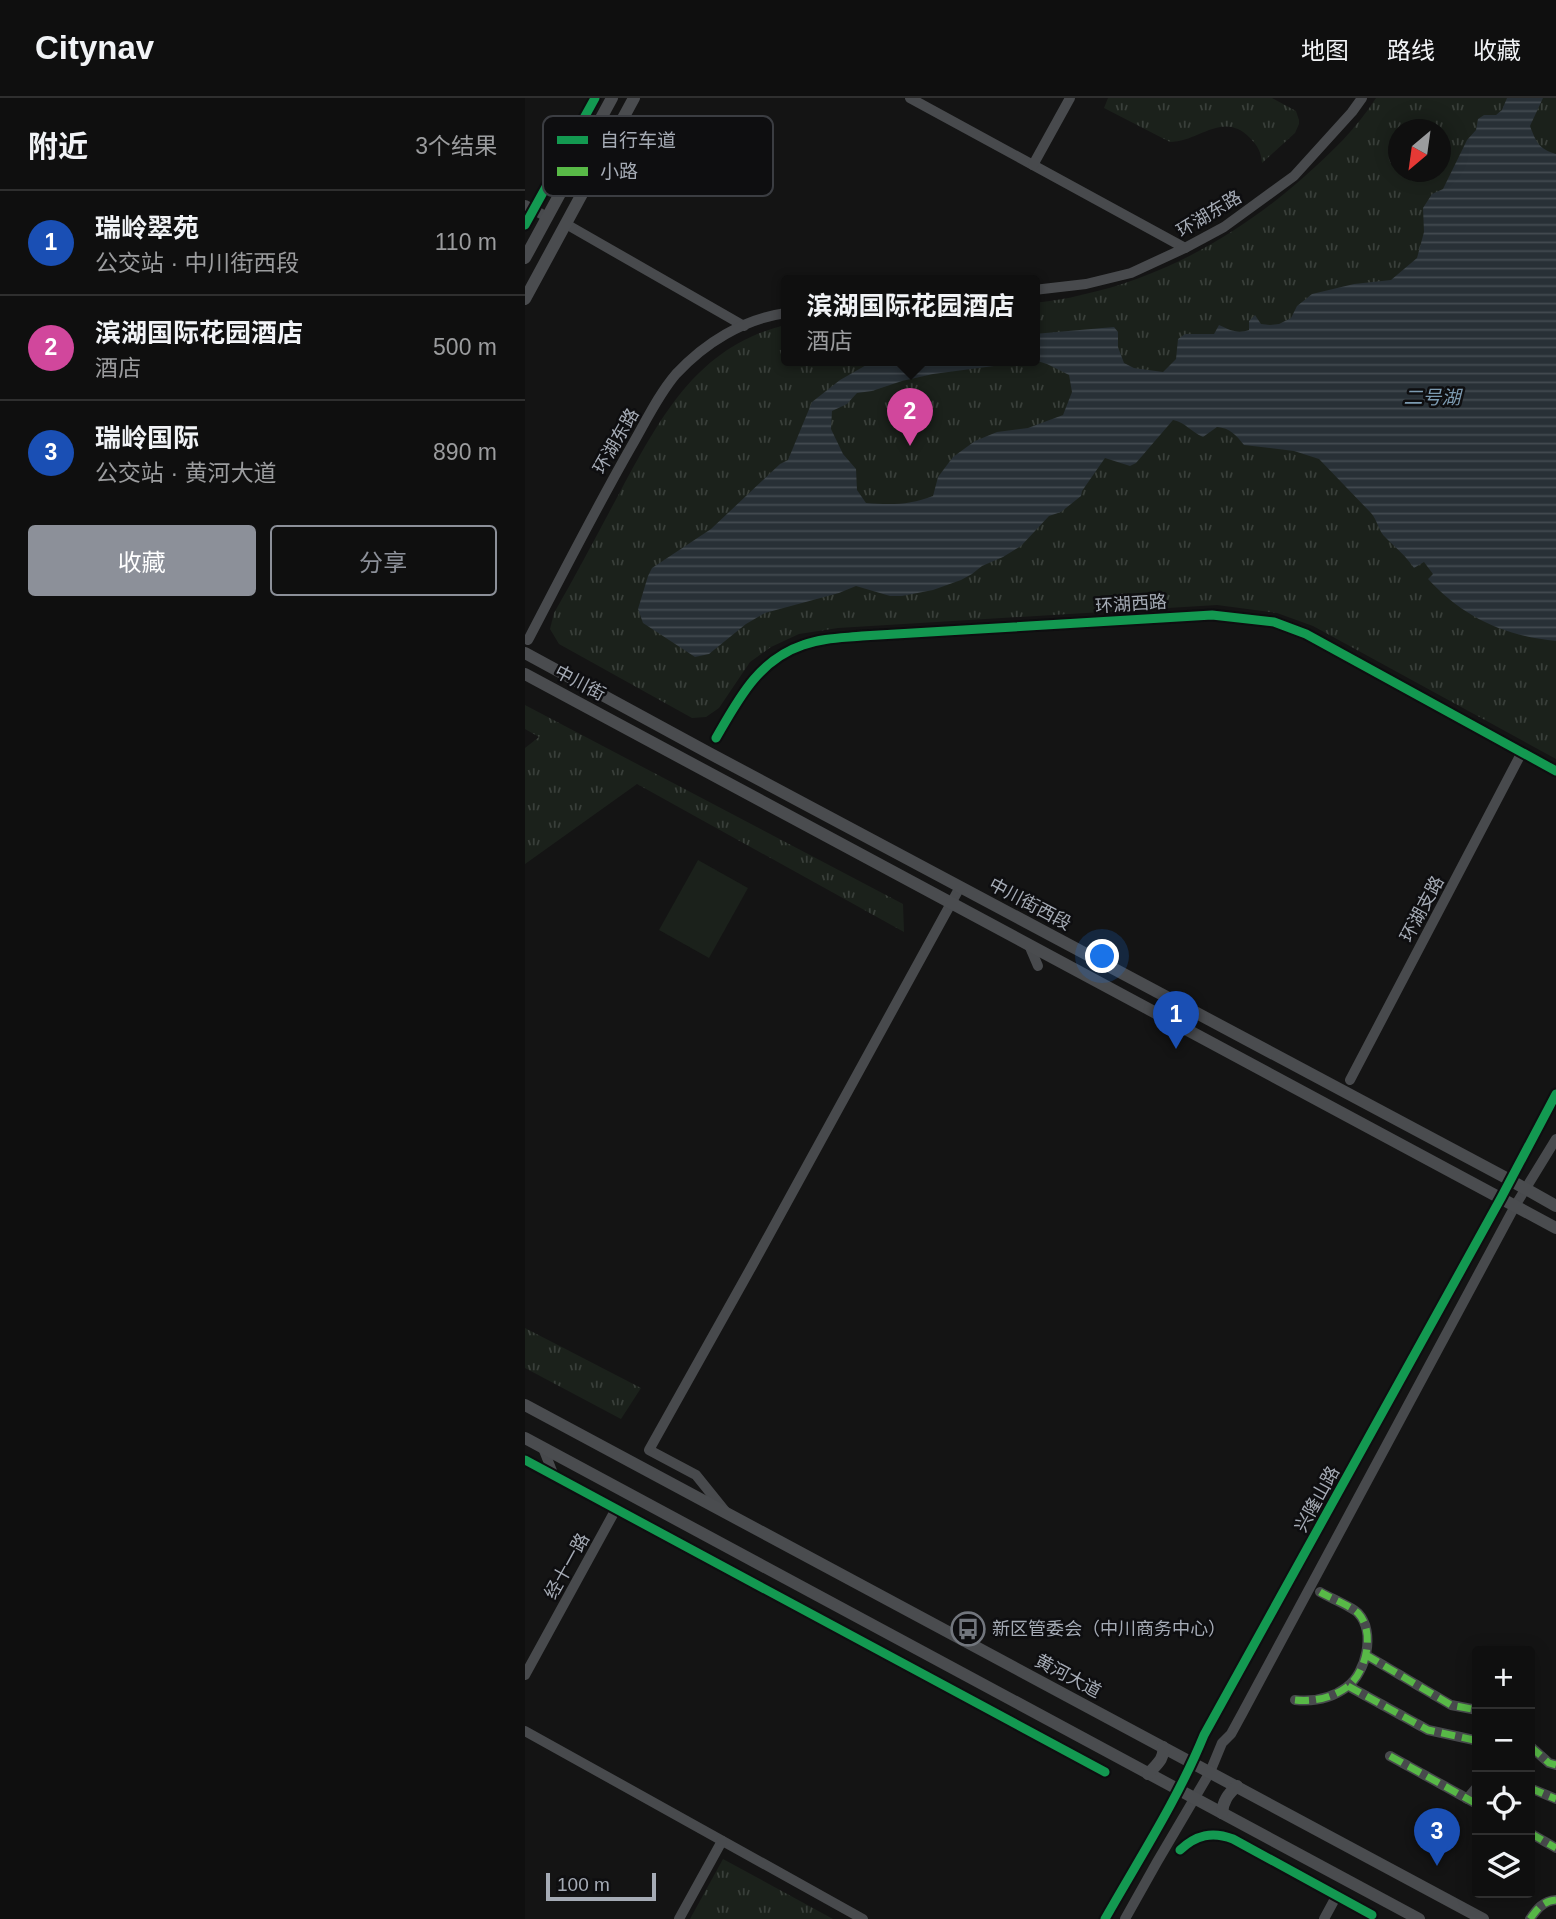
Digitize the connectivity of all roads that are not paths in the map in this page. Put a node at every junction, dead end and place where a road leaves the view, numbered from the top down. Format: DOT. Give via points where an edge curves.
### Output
graph roads {
  1 [pos="613,98"];
  2 [pos="634,98"];
  3 [pos="910,98"];
  4 [pos="1070,98"];
  5 [pos="1362,98"];
  6 [pos="603,116"];
  7 [pos="624,116"];
  8 [pos="1033,165"];
  9 [pos="559,196"];
  10 [pos="581,196"];
  11 [pos="525,205"];
  12 [pos="547,217"];
  13 [pos="566,224"];
  14 [pos="1185,248"];
  15 [pos="525,258"];
  16 [pos="1040,289"];
  17 [pos="525,299"];
  18 [pos="781,314"];
  19 [pos="744,326"];
  20 [pos="527,646"];
  21 [pos="525,674"];
  22 [pos="618,724"];
  23 [pos="716,738"];
  24 [pos="1522,752"];
  25 [pos="1556,771"];
  26 [pos="960,887"];
  27 [pos="951,903"];
  28 [pos="1029,944"];
  29 [pos="1038,966"];
  30 [pos="1350,1080"];
  31 [pos="1556,1094"];
  32 [pos="1556,1139"];
  33 [pos="1510,1180"];
  34 [pos="1525,1190"];
  35 [pos="1501,1198"];
  36 [pos="1515,1206"];
  37 [pos="1556,1209"];
  38 [pos="1554,1226"];
  39 [pos="525,1405"];
  40 [pos="525,1438"];
  41 [pos="543,1448"];
  42 [pos="554,1476"];
  43 [pos="616,1509"];
  44 [pos="725,1512"];
  45 [pos="1320,1592"];
  46 [pos="1366,1655"];
  47 [pos="525,1675"];
  48 [pos="1348,1686"];
  49 [pos="1295,1700"];
  50 [pos="1472,1709"];
  51 [pos="525,1731"];
  52 [pos="1204,1734"];
  53 [pos="1472,1739"];
  54 [pos="1221,1743"];
  55 [pos="1163,1747"];
  56 [pos="1535,1750"];
  57 [pos="1389,1756"];
  58 [pos="1193,1762"];
  59 [pos="1556,1765"];
  60 [pos="1210,1772"];
  61 [pos="1148,1773"];
  62 [pos="1237,1786"];
  63 [pos="1178,1790"];
  64 [pos="1535,1790"];
  65 [pos="1472,1792"];
  66 [pos="1467,1798"];
  67 [pos="1195,1799"];
  68 [pos="1556,1799"];
  69 [pos="1472,1801"];
  70 [pos="1222,1813"];
  71 [pos="1162,1819"];
  72 [pos="1178,1828"];
  73 [pos="1533,1835"];
  74 [pos="722,1840"];
  75 [pos="1556,1848"];
  76 [pos="1337,1895"];
  77 [pos="1556,1900"];
  78 [pos="679,1919"];
  79 [pos="863,1919"];
  80 [pos="1105,1919"];
  81 [pos="1125,1919"];
  82 [pos="1324,1919"];
  83 [pos="1419,1919"];
  84 [pos="1483,1919"];
  85 [pos="1530,1919"];
  1 -- 6 [label="main road"];
  2 -- 7 [label="main road"];
  3 -- 8 [label="street"];
  4 -- 8 [label="street"];
  5 -- 14 [label="street, 环湖东路" via="1294,176 1224,227"];
  8 -- 14 [label="street"];
  9 -- 12 [label="main road"];
  10 -- 13 [label="main road"];
  11 -- 12 [label="street"];
  12 -- 15 [label="main road"];
  13 -- 17 [label="main road"];
  13 -- 19 [label="street"];
  14 -- 16 [label="street, 环湖东路" via="1132,273"];
  18 -- 19 [label="street, 环湖东路"];
  19 -- 20 [label="street, 环湖东路" via="721,336 674,377 610,484"];
  20 -- 26 [label="main road, 中川街西段"];
  21 -- 22 [label="main road, 中川街"];
  22 -- 27 [label="main road, 中川街西段"];
  23 -- 24 [label="street, 环湖西路" via="759,672 804,644 862,636 1212,615 1267,621 1306,634"];
  24 -- 25 [label="street, 环湖西路"];
  24 -- 30 [label="street, 环湖支路"];
  26 -- 27 [label="street"];
  26 -- 33 [label="main road, 中川街西段"];
  27 -- 28 [label="main road, 中川街西段"];
  27 -- 44 [label="street" via="649,1450 696,1475"];
  28 -- 29 [label="street"];
  28 -- 35 [label="main road, 中川街西段"];
  31 -- 33 [label="street, 兴隆山路"];
  32 -- 34 [label="street, 兴隆山路"];
  33 -- 34 [label="main road, 中川街西段"];
  33 -- 35 [label="street, 兴隆山路"];
  34 -- 36 [label="street, 兴隆山路"];
  34 -- 37 [label="main road, 中川街西段"];
  35 -- 36 [label="main road, 中川街西段"];
  35 -- 52 [label="street, 兴隆山路"];
  36 -- 38 [label="main road, 中川街西段"];
  36 -- 54 [label="street, 兴隆山路" via="1231,1734"];
  37 -- 38 [label="main road" via="1550,1217"];
  39 -- 44 [label="main road, 黄河大道"];
  40 -- 41 [label="main road"];
  41 -- 42 [label="street"];
  41 -- 61 [label="main road"];
  43 -- 47 [label="street, 经十一路"];
  44 -- 55 [label="main road, 黄河大道"];
  45 -- 46 [label="street" via="1358,1612 1368,1638"];
  46 -- 48 [label="street"];
  46 -- 50 [label="street" via="1451,1705"];
  48 -- 49 [label="street" via="1327,1697"];
  48 -- 53 [label="street" via="1428,1730"];
  51 -- 74 [label="street"];
  52 -- 54 [label="street"];
  52 -- 58 [label="street, 兴隆山路"];
  54 -- 60 [label="street, 兴隆山路"];
  55 -- 58 [label="main road, 黄河大道"];
  55 -- 61 [label="main road" via="1160,1762"];
  56 -- 59 [label="street"];
  57 -- 66 [label="street"];
  58 -- 60 [label="main road, 黄河大道"];
  58 -- 63 [label="street, 兴隆山路"];
  60 -- 62 [label="main road, 黄河大道"];
  60 -- 67 [label="street, 兴隆山路"];
  61 -- 63 [label="main road"];
  62 -- 70 [label="main road"];
  62 -- 84 [label="main road, 黄河大道"];
  63 -- 67 [label="main road"];
  63 -- 71 [label="street, 兴隆山路"];
  64 -- 68 [label="street"];
  65 -- 66 [label="street"];
  66 -- 69 [label="street"];
  67 -- 70 [label="main road"];
  67 -- 72 [label="street, 兴隆山路"];
  70 -- 83 [label="main road"];
  71 -- 72 [label="street"];
  71 -- 80 [label="street, 兴隆山路"];
  72 -- 81 [label="street, 兴隆山路"];
  73 -- 75 [label="street"];
  74 -- 78 [label="street"];
  74 -- 79 [label="street"];
  76 -- 82 [label="street"];
  77 -- 85 [label="street" via="1538,1907"];
}
